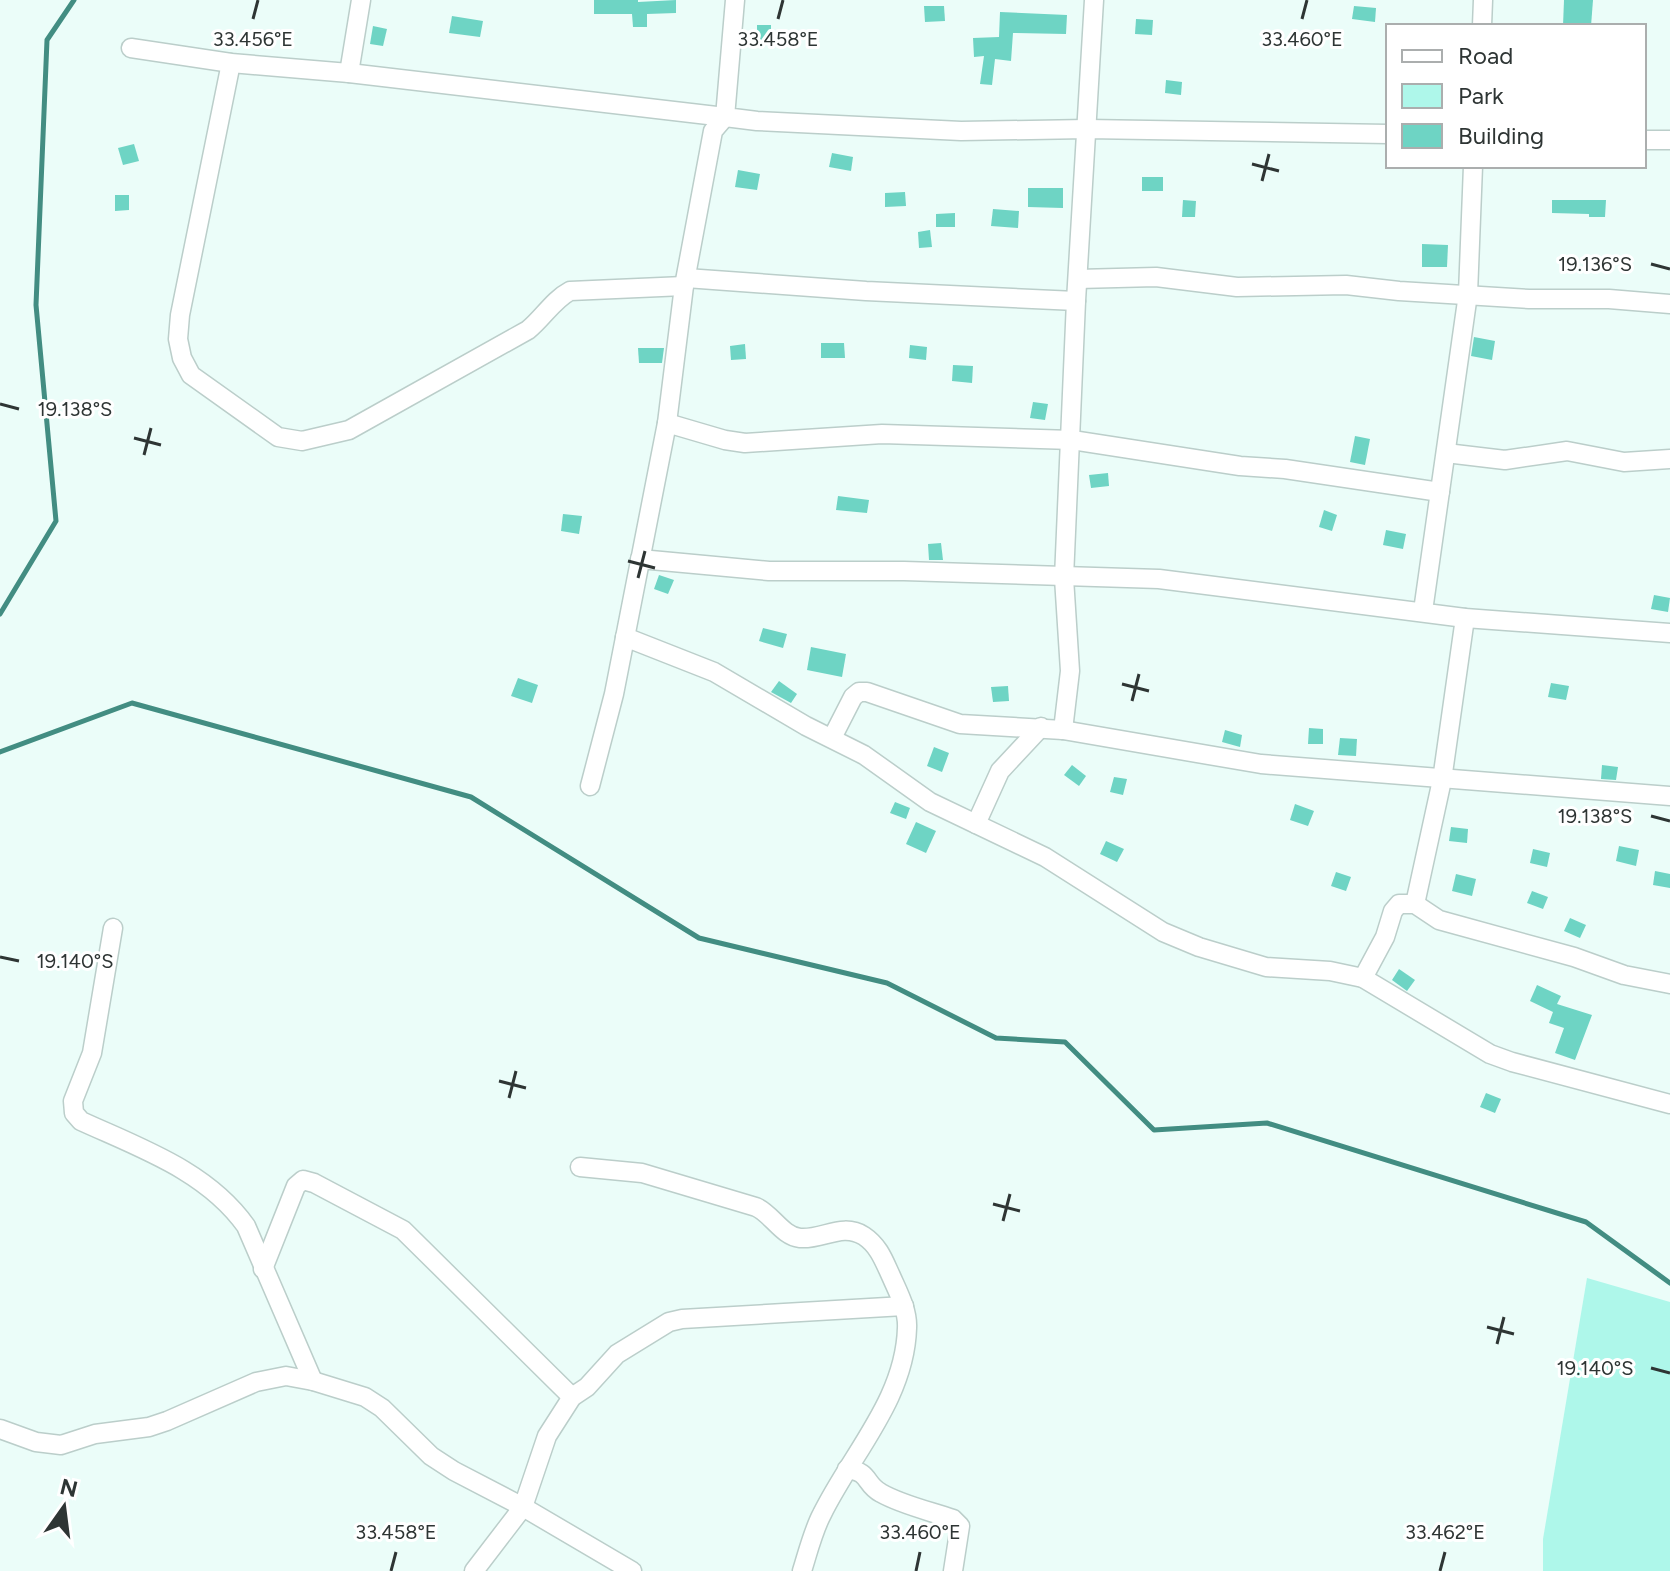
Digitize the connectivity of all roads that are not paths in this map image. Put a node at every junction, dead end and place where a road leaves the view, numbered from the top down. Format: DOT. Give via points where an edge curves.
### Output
graph roads {
  1 [pos="361,0"];
  2 [pos="735,0"];
  3 [pos="1094,0"];
  4 [pos="1483,0"];
  5 [pos="1482,24"];
  6 [pos="131,48"];
  7 [pos="231,63"];
  8 [pos="349,73"];
  9 [pos="725,117"];
  10 [pos="1087,129"];
  11 [pos="1386,134"];
  12 [pos="1646,140"];
  13 [pos="1670,140"];
  14 [pos="1473,168"];
  15 [pos="1078,279"];
  16 [pos="685,282"];
  17 [pos="1468,294"];
  18 [pos="1076,301"];
  19 [pos="1670,304"];
  20 [pos="667,423"];
  21 [pos="1072,440"];
  22 [pos="1446,453"];
  23 [pos="1670,459"];
  24 [pos="1440,492"];
  25 [pos="640,559"];
  26 [pos="1064,578"];
  27 [pos="1423,611"];
  28 [pos="1465,618"];
  29 [pos="1670,633"];
  30 [pos="625,637"];
  31 [pos="1041,727"];
  32 [pos="1063,730"];
  33 [pos="832,738"];
  34 [pos="1442,780"];
  35 [pos="590,786"];
  36 [pos="1670,796"];
  37 [pos="976,824"];
  38 [pos="1415,904"];
  39 [pos="113,928"];
  40 [pos="1363,978"];
  41 [pos="1670,984"];
  42 [pos="1670,1104"];
  43 [pos="580,1167"];
  44 [pos="263,1269"];
  45 [pos="904,1306"];
  46 [pos="313,1381"];
  47 [pos="572,1397"];
  48 [pos="0,1429"];
  49 [pos="847,1469"];
  50 [pos="523,1507"];
  51 [pos="474,1571"];
  52 [pos="632,1571"];
  53 [pos="802,1571"];
  54 [pos="953,1571"];
  1 -- 8 [label="street"];
  2 -- 9 [label="street"];
  3 -- 10 [label="street"];
  4 -- 5 [label="street"];
  6 -- 7 [label="street"];
  7 -- 8 [label="street"];
  7 -- 16 [label="street" via="178,339 191,375 278,437 302,441 349,430 528,330 570,291"];
  8 -- 9 [label="street"];
  9 -- 10 [label="street" via="961,131"];
  9 -- 16 [label="street" via="713,131"];
  10 -- 11 [label="street"];
  10 -- 15 [label="street"];
  12 -- 13 [label="street"];
  14 -- 17 [label="street"];
  15 -- 17 [label="street" via="1169,278 1237,287 1334,284"];
  15 -- 18 [label="street"];
  16 -- 18 [label="street"];
  16 -- 20 [label="street"];
  17 -- 19 [label="street"];
  17 -- 22 [label="street"];
  18 -- 21 [label="street"];
  20 -- 21 [label="street" via="745,443 882,434"];
  20 -- 25 [label="street"];
  21 -- 24 [label="street"];
  21 -- 26 [label="street"];
  22 -- 23 [label="street" via="1505,460 1567,451 1624,462"];
  22 -- 24 [label="street"];
  24 -- 27 [label="street"];
  25 -- 26 [label="street" via="769,571"];
  25 -- 30 [label="street"];
  26 -- 27 [label="street" via="1159,579"];
  26 -- 32 [label="street" via="1070,671"];
  27 -- 28 [label="street"];
  28 -- 29 [label="street"];
  28 -- 34 [label="street"];
  30 -- 33 [label="street" via="714,672"];
  30 -- 35 [label="street"];
  31 -- 32 [label="street"];
  31 -- 33 [label="street" via="960,724 859,692"];
  31 -- 37 [label="street" via="1000,771"];
  32 -- 34 [label="street" via="1261,764"];
  33 -- 37 [label="street" via="930,802"];
  34 -- 36 [label="street"];
  34 -- 38 [label="street"];
  37 -- 40 [label="street" via="1045,857 1163,932 1199,947 1266,967"];
  38 -- 40 [label="street" via="1399,904 1393,911"];
  38 -- 41 [label="street" via="1439,920"];
  39 -- 44 [label="street" via="95,1041 73,1101 74,1113 183,1168 234,1210"];
  40 -- 42 [label="street" via="1490,1054"];
  43 -- 45 [label="street" via="642,1173 756,1207 801,1238 848,1229 879,1251"];
  44 -- 46 [label="street"];
  44 -- 47 [label="street" via="296,1186 303,1180 314,1183 403,1230"];
  45 -- 47 [label="street" via="669,1322 617,1354"];
  45 -- 49 [label="street" via="907,1327 893,1389"];
  46 -- 48 [label="street" via="286,1376 256,1382 158,1424 61,1445"];
  46 -- 50 [label="street" via="365,1397 431,1456"];
  47 -- 50 [label="street" via="547,1436"];
  49 -- 53 [label="street" via="821,1516"];
  49 -- 54 [label="street" via="866,1475 879,1492 953,1519 960,1526"];
  50 -- 51 [label="street"];
  50 -- 52 [label="street"];
}
